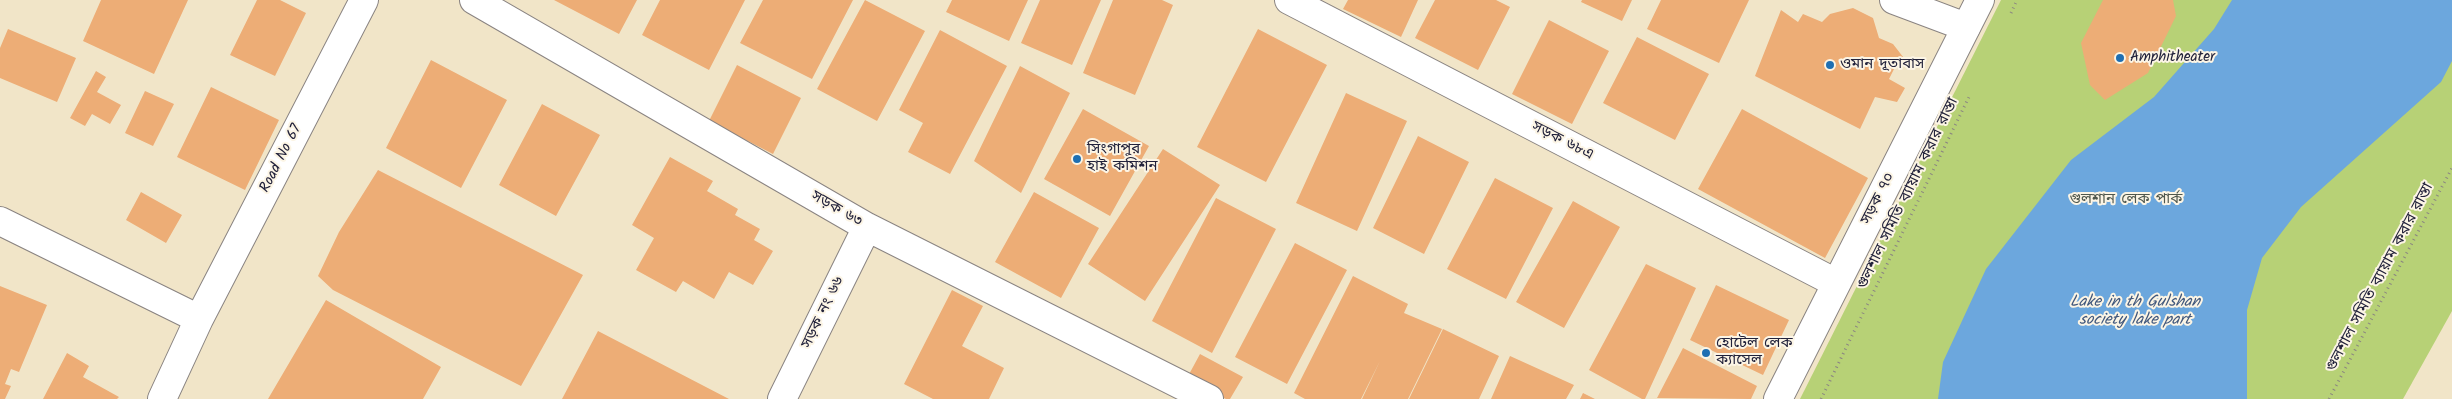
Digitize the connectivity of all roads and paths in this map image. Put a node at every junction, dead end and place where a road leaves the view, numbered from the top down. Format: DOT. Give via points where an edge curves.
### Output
graph roads {
  1 [pos="364,0"];
  2 [pos="474,0"];
  3 [pos="1289,0"];
  4 [pos="1894,0"];
  5 [pos="1980,0"];
  6 [pos="2017,0"];
  7 [pos="2008,18"];
  8 [pos="1966,27"];
  9 [pos="1974,88"];
  10 [pos="2452,168"];
  11 [pos="0,221"];
  12 [pos="867,227"];
  13 [pos="1836,283"];
  14 [pos="200,318"];
  15 [pos="162,399"];
  16 [pos="782,399"];
  17 [pos="1209,399"];
  18 [pos="1778,399"];
  19 [pos="1821,399"];
  20 [pos="2329,399"];
  1 -- 14 [label="street, Road No 67"];
  2 -- 12 [label="street, সড়ক ৬৩"];
  3 -- 13 [label="street, সড়ক ৬৮এ"];
  4 -- 8 [label="street"];
  5 -- 8 [label="street, সড়ক ৭০"];
  6 -- 7 [label="path"];
  8 -- 13 [label="street, সড়ক ৭০"];
  9 -- 19 [label="path, গুলশাল সমিতি ব্যায়াম করার রাস্তা"];
  10 -- 20 [label="path, গুলশাল সমিতি ব্যায়াম করার রাস্তা"];
  11 -- 14 [label="street"];
  12 -- 16 [label="street, সড়ক নং ৬৬"];
  12 -- 17 [label="street, সড়ক ৬৩"];
  13 -- 18 [label="street, সড়ক ৭০"];
  14 -- 15 [label="street, Road No 67"];
}
